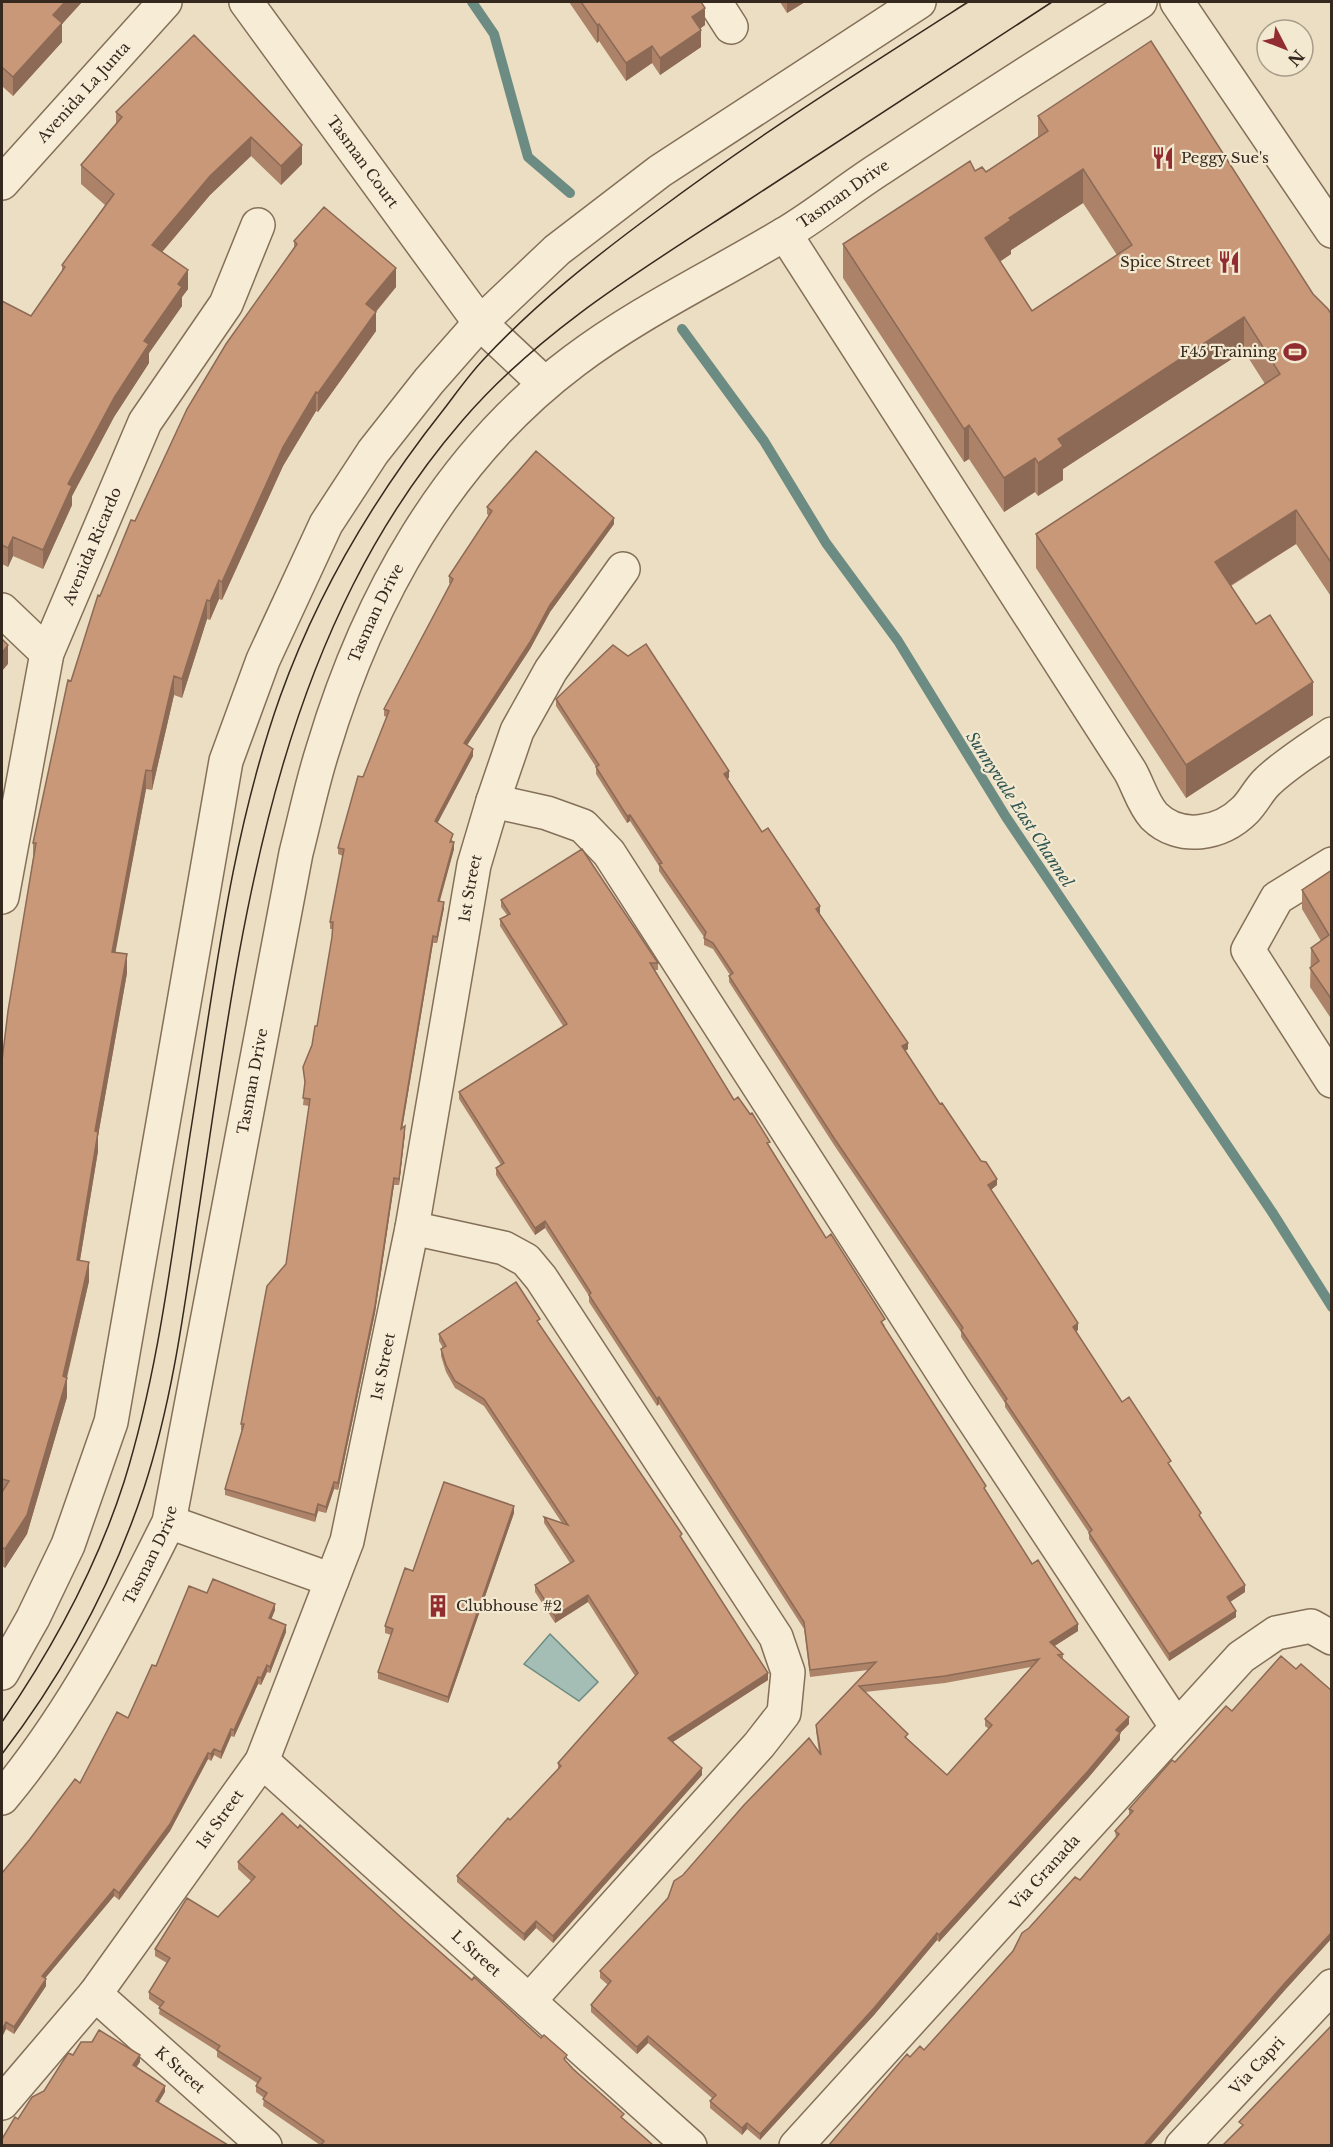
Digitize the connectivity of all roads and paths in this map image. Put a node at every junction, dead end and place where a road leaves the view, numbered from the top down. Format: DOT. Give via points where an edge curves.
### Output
graph roads {
  1 [pos="165,2"];
  2 [pos="246,2"];
  3 [pos="919,2"];
  4 [pos="1140,2"];
  5 [pos="1177,2"];
  6 [pos="2,183"];
  7 [pos="258,225"];
  8 [pos="1332,231"];
  9 [pos="785,234"];
  10 [pos="480,323"];
  11 [pos="545,384"];
  12 [pos="623,569"];
  13 [pos="2,610"];
  14 [pos="47,653"];
  15 [pos="1332,735"];
  16 [pos="493,801"];
  17 [pos="1332,864"];
  18 [pos="2,897"];
  19 [pos="1332,1081"];
  20 [pos="412,1228"];
  21 [pos="169,1522"];
  22 [pos="332,1580"];
  23 [pos="1321,1632"];
  24 [pos="2,1672"];
  25 [pos="1176,1726"];
  26 [pos="262,1761"];
  27 [pos="2,1798"];
  28 [pos="1332,1986"];
  29 [pos="95,1994"];
  30 [pos="529,2001"];
  31 [pos="2,2103"];
  32 [pos="265,2145"];
  33 [pos="690,2145"];
  34 [pos="796,2145"];
  35 [pos="1182,2145"];
  1 -- 6 [label="street, Avenida La Junta"];
  2 -- 10 [label="street, Tasman Court"];
  3 -- 10 [label="street" via="660,171 557,250"];
  4 -- 9 [label="street, Tasman Drive" via="1004,86"];
  5 -- 8 [label="street"];
  7 -- 14 [label="street, Avenida Ricardo" via="226,304 145,422"];
  9 -- 11 [label="street, Tasman Drive" via="645,314"];
  9 -- 15 [label="street" via="1130,771 1152,814 1163,824 1184,832 1219,827 1245,811 1265,783 1282,769"];
  10 -- 11 [label="street"];
  10 -- 24 [label="street" via="380,443 326,524 263,660 226,761 111,1422 68,1545"];
  11 -- 21 [label="street, Tasman Drive" via="479,449 436,504 406,552 379,603 323,748 296,853"];
  12 -- 16 [label="street, 1st Street" via="551,670 517,731"];
  13 -- 14 [label="street"];
  14 -- 18 [label="street, Avenida Ricardo"];
  16 -- 20 [label="street, 1st Street" via="474,865"];
  16 -- 25 [label="street" via="583,826 609,853 954,1390"];
  17 -- 19 [label="street" via="1277,898 1248,950"];
  20 -- 22 [label="street, 1st Street" via="347,1541"];
  20 -- 30 [label="street" via="504,1248 526,1260 776,1637 788,1672 784,1713 759,1746"];
  21 -- 22 [label="street"];
  21 -- 27 [label="street, Tasman Drive" via="75,1700"];
  22 -- 26 [label="street, 1st Street"];
  23 -- 25 [label="street, Via Granada" via="1276,1633 1241,1657"];
  25 -- 34 [label="street, Via Granada"];
  26 -- 29 [label="street, 1st Street"];
  26 -- 30 [label="street, L Street"];
  28 -- 35 [label="street, Via Capri"];
  29 -- 31 [label="street, 1st Street"];
  29 -- 32 [label="street, K Street"];
  30 -- 33 [label="street, L Street"];
}
